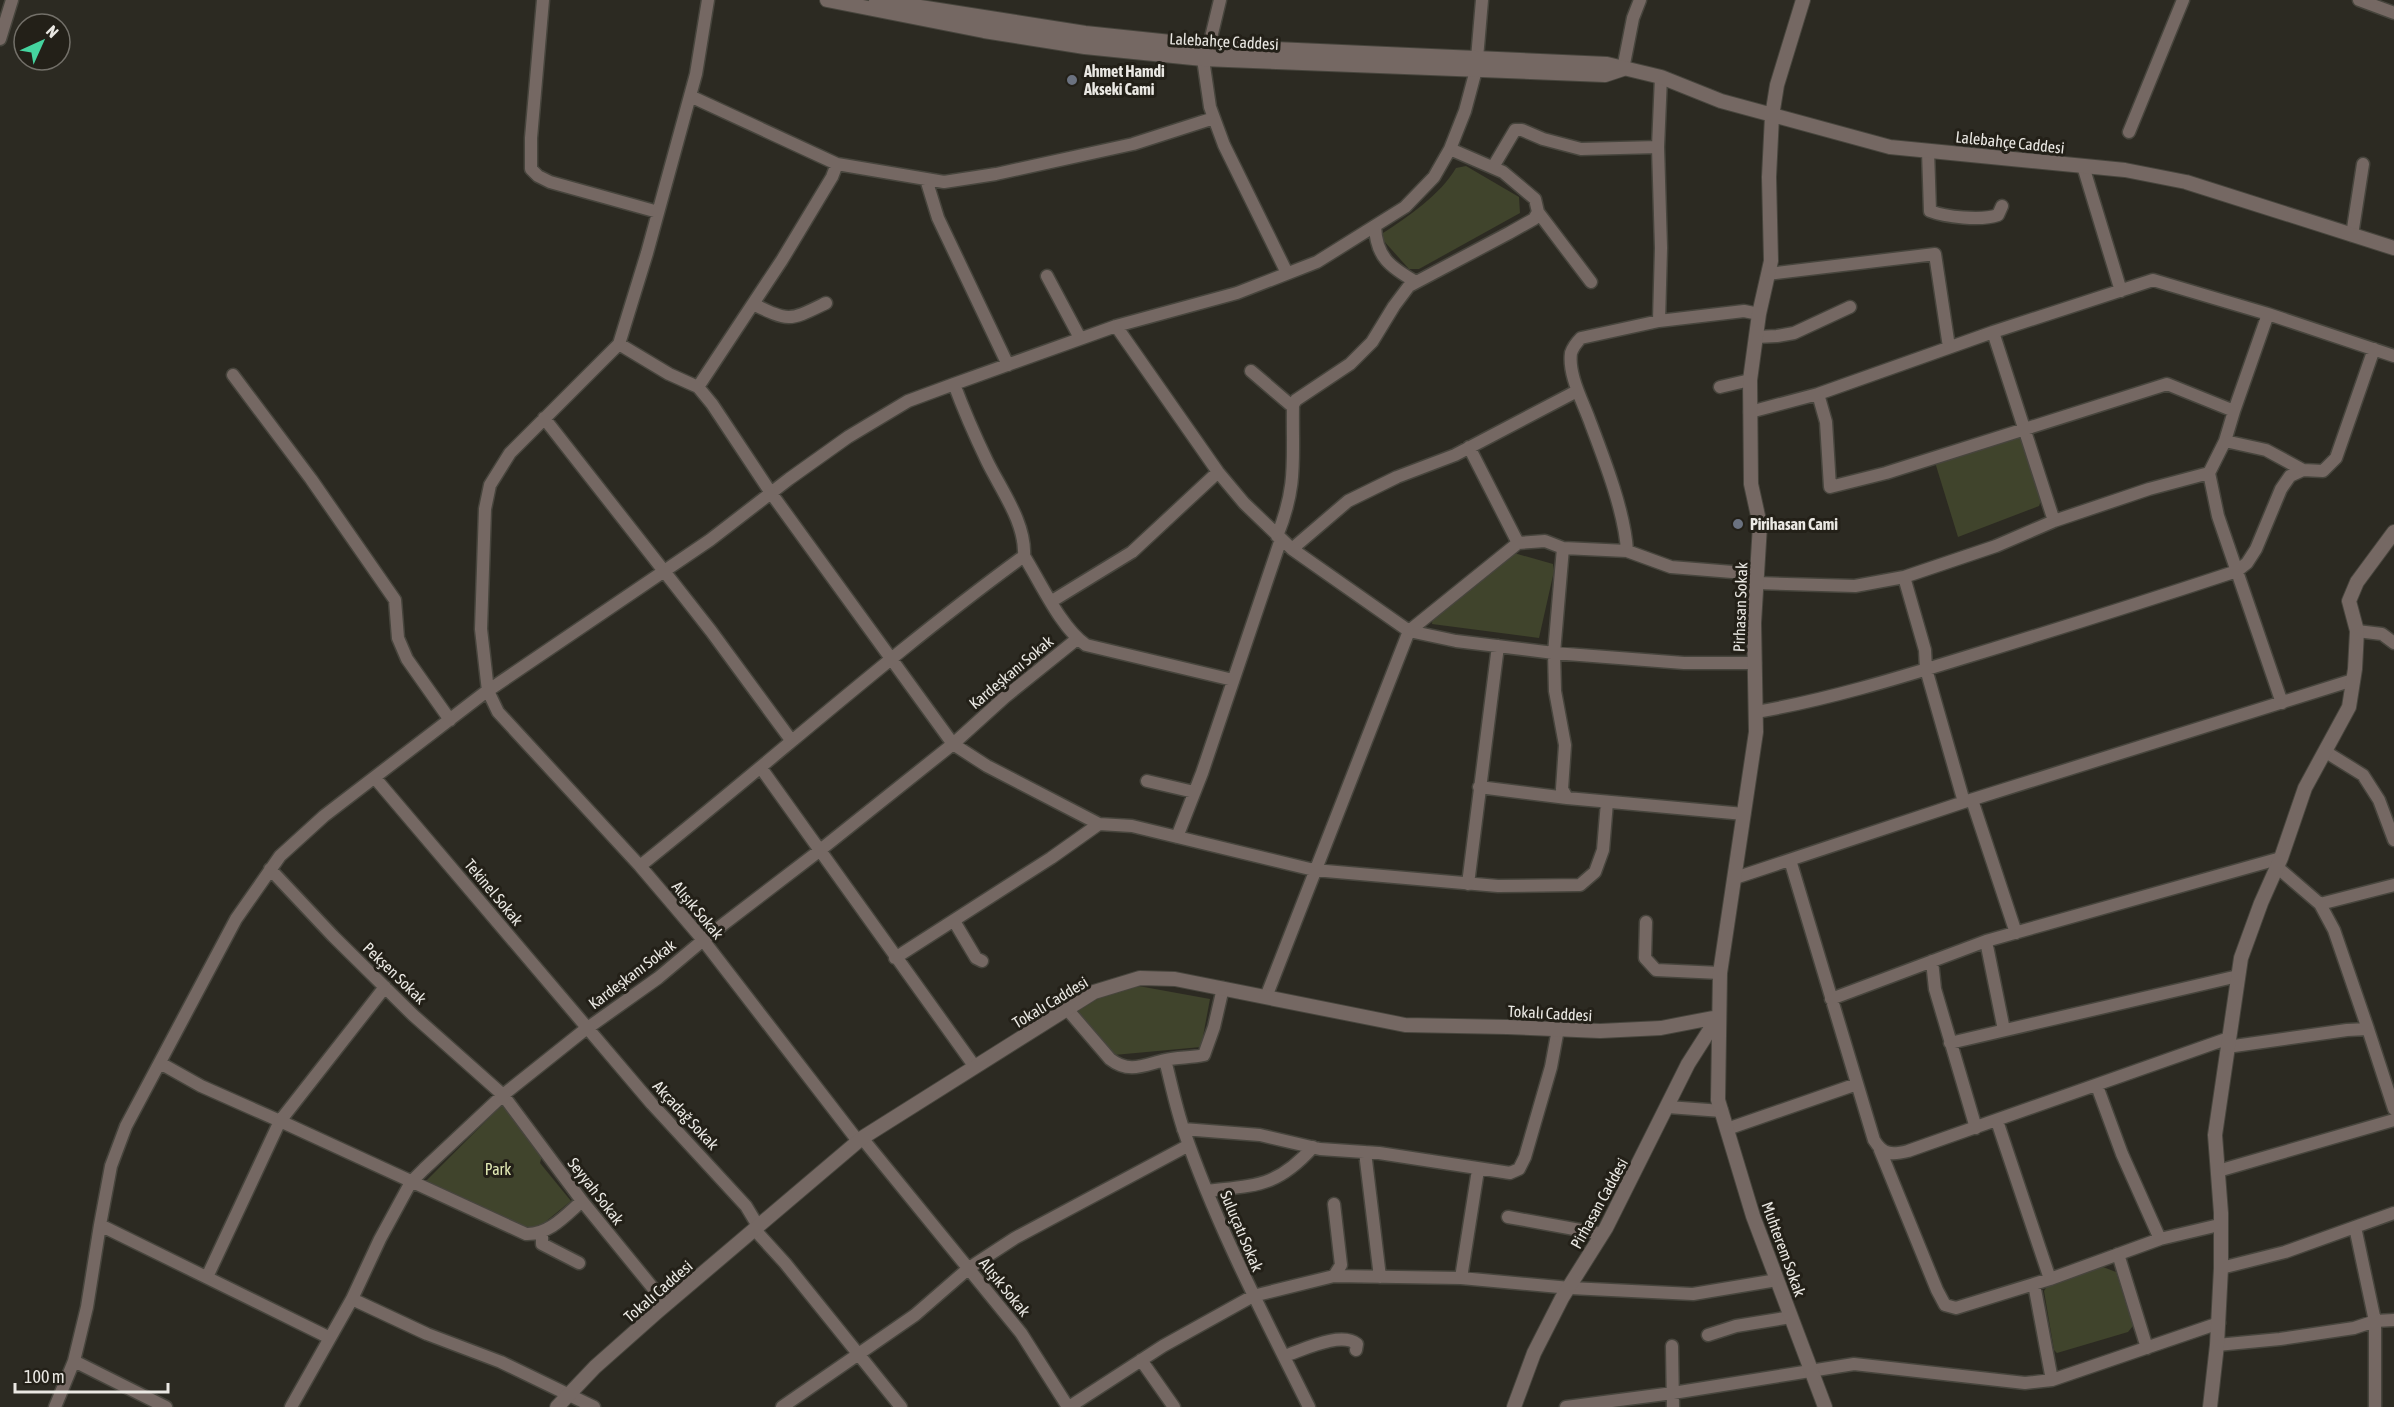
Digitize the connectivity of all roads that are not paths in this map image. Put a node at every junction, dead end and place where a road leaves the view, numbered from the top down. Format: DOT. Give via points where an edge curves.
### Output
graph roads {
  1 [pos="12,0"];
  2 [pos="543,0"];
  3 [pos="708,0"];
  4 [pos="826,0"];
  5 [pos="1220,0"];
  6 [pos="1482,0"];
  7 [pos="1640,0"];
  8 [pos="1803,0"];
  9 [pos="2184,0"];
  10 [pos="883,1"];
  11 [pos="2366,1"];
  12 [pos="2394,13"];
  13 [pos="0,39"];
  14 [pos="1209,46"];
  15 [pos="1203,59"];
  16 [pos="1477,63"];
  17 [pos="1623,69"];
  18 [pos="1661,77"];
  19 [pos="690,96"];
  20 [pos="1772,116"];
  21 [pos="1214,118"];
  22 [pos="2129,132"];
  23 [pos="1658,147"];
  24 [pos="1450,148"];
  25 [pos="1928,151"];
  26 [pos="837,164"];
  27 [pos="2363,164"];
  28 [pos="2084,166"];
  29 [pos="1493,167"];
  30 [pos="926,179"];
  31 [pos="2002,206"];
  32 [pos="658,212"];
  33 [pos="1538,212"];
  34 [pos="1375,226"];
  35 [pos="2352,235"];
  36 [pos="2394,248"];
  37 [pos="1287,273"];
  38 [pos="1768,274"];
  39 [pos="1047,276"];
  40 [pos="1416,282"];
  41 [pos="1591,282"];
  42 [pos="2121,291"];
  43 [pos="826,303"];
  44 [pos="753,304"];
  45 [pos="1850,308"];
  46 [pos="1759,314"];
  47 [pos="2268,314"];
  48 [pos="1659,321"];
  49 [pos="1116,326"];
  50 [pos="1993,332"];
  51 [pos="1756,337"];
  52 [pos="1080,338"];
  53 [pos="619,344"];
  54 [pos="1949,347"];
  55 [pos="2374,349"];
  56 [pos="2394,356"];
  57 [pos="1008,365"];
  58 [pos="1251,371"];
  59 [pos="233,375"];
  60 [pos="1750,380"];
  61 [pos="954,384"];
  62 [pos="698,387"];
  63 [pos="1720,387"];
  64 [pos="1577,391"];
  65 [pos="1818,394"];
  66 [pos="1293,407"];
  67 [pos="2234,411"];
  68 [pos="1750,412"];
  69 [pos="544,418"];
  70 [pos="2024,428"];
  71 [pos="2225,441"];
  72 [pos="1469,447"];
  73 [pos="2303,470"];
  74 [pos="1218,472"];
  75 [pos="2209,473"];
  76 [pos="771,493"];
  77 [pos="2054,521"];
  78 [pos="2394,532"];
  79 [pos="1279,538"];
  80 [pos="1518,543"];
  81 [pos="1563,548"];
  82 [pos="1292,549"];
  83 [pos="1627,551"];
  84 [pos="1024,556"];
  85 [pos="2237,571"];
  86 [pos="664,573"];
  87 [pos="1904,577"];
  88 [pos="1757,579"];
  89 [pos="1052,601"];
  90 [pos="1409,631"];
  91 [pos="2357,631"];
  92 [pos="1077,639"];
  93 [pos="2394,643"];
  94 [pos="1497,646"];
  95 [pos="1554,653"];
  96 [pos="891,659"];
  97 [pos="1755,663"];
  98 [pos="1926,669"];
  99 [pos="1233,680"];
  100 [pos="2354,680"];
  101 [pos="488,691"];
  102 [pos="2282,703"];
  103 [pos="1756,712"];
  104 [pos="450,720"];
  105 [pos="791,740"];
  106 [pos="953,744"];
  107 [pos="2326,752"];
  108 [pos="760,768"];
  109 [pos="375,778"];
  110 [pos="1147,781"];
  111 [pos="1479,787"];
  112 [pos="1194,792"];
  113 [pos="1567,798"];
  114 [pos="1968,801"];
  115 [pos="1606,802"];
  116 [pos="1744,814"];
  117 [pos="1099,824"];
  118 [pos="1178,837"];
  119 [pos="2394,840"];
  120 [pos="819,850"];
  121 [pos="1790,860"];
  122 [pos="2279,862"];
  123 [pos="640,866"];
  124 [pos="270,869"];
  125 [pos="1314,870"];
  126 [pos="1735,878"];
  127 [pos="1468,884"];
  128 [pos="2394,885"];
  129 [pos="2320,904"];
  130 [pos="954,921"];
  131 [pos="1646,922"];
  132 [pos="2016,933"];
  133 [pos="703,940"];
  134 [pos="1986,941"];
  135 [pos="896,958"];
  136 [pos="982,961"];
  137 [pos="1932,961"];
  138 [pos="1720,973"];
  139 [pos="2238,976"];
  140 [pos="386,987"];
  141 [pos="1223,988"];
  142 [pos="1266,997"];
  143 [pos="1831,999"];
  144 [pos="1067,1009"];
  145 [pos="1718,1017"];
  146 [pos="587,1028"];
  147 [pos="1558,1029"];
  148 [pos="2368,1029"];
  149 [pos="2004,1030"];
  150 [pos="1950,1043"];
  151 [pos="2228,1043"];
  152 [pos="1165,1060"];
  153 [pos="160,1063"];
  154 [pos="975,1067"];
  155 [pos="2389,1073"];
  156 [pos="1857,1084"];
  157 [pos="2097,1086"];
  158 [pos="503,1095"];
  159 [pos="1720,1105"];
  160 [pos="1668,1107"];
  161 [pos="2394,1109"];
  162 [pos="2394,1120"];
  163 [pos="280,1121"];
  164 [pos="1997,1121"];
  165 [pos="1976,1128"];
  166 [pos="1183,1129"];
  167 [pos="1727,1129"];
  168 [pos="860,1139"];
  169 [pos="1189,1145"];
  170 [pos="1313,1147"];
  171 [pos="1880,1150"];
  172 [pos="1365,1152"];
  173 [pos="1478,1170"];
  174 [pos="2218,1171"];
  175 [pos="411,1182"];
  176 [pos="1207,1191"];
  177 [pos="582,1201"];
  178 [pos="1334,1204"];
  179 [pos="2394,1213"];
  180 [pos="1508,1217"];
  181 [pos="100,1225"];
  182 [pos="2219,1225"];
  183 [pos="2355,1227"];
  184 [pos="756,1228"];
  185 [pos="542,1232"];
  186 [pos="1602,1234"];
  187 [pos="2160,1239"];
  188 [pos="2118,1254"];
  189 [pos="579,1263"];
  190 [pos="969,1268"];
  191 [pos="2221,1268"];
  192 [pos="1334,1276"];
  193 [pos="207,1277"];
  194 [pos="1380,1277"];
  195 [pos="1461,1278"];
  196 [pos="2050,1279"];
  197 [pos="1777,1280"];
  198 [pos="2034,1284"];
  199 [pos="1570,1288"];
  200 [pos="1253,1296"];
  201 [pos="352,1299"];
  202 [pos="666,1304"];
  203 [pos="1791,1317"];
  204 [pos="2394,1320"];
  205 [pos="2375,1321"];
  206 [pos="2219,1323"];
  207 [pos="1708,1335"];
  208 [pos="330,1338"];
  209 [pos="1672,1346"];
  210 [pos="2217,1346"];
  211 [pos="2147,1348"];
  212 [pos="1356,1350"];
  213 [pos="859,1355"];
  214 [pos="1284,1356"];
  215 [pos="1141,1360"];
  216 [pos="74,1361"];
  217 [pos="1812,1372"];
  218 [pos="2052,1380"];
  219 [pos="1673,1393"];
  220 [pos="570,1394"];
  221 [pos="1306,1406"];
  222 [pos="55,1407"];
  223 [pos="166,1407"];
  224 [pos="291,1407"];
  225 [pos="557,1407"];
  226 [pos="594,1407"];
  227 [pos="782,1407"];
  228 [pos="901,1407"];
  229 [pos="1069,1407"];
  230 [pos="1174,1407"];
  231 [pos="1514,1407"];
  232 [pos="1566,1407"];
  233 [pos="1673,1407"];
  234 [pos="1825,1407"];
  235 [pos="2210,1407"];
  236 [pos="2375,1407"];
  1 -- 13 [label="street"];
  2 -- 32 [label="street" via="531,169 550,182"];
  3 -- 19 [label="street"];
  4 -- 15 [label="street, Lalebahçe Caddesi" via="984,31"];
  5 -- 14 [label="street"];
  6 -- 16 [label="street"];
  7 -- 17 [label="street"];
  8 -- 20 [label="street, Pirhasan Sokak" via="1777,85"];
  9 -- 22 [label="street"];
  10 -- 14 [label="street, Lalebahçe Caddesi" via="1084,33"];
  11 -- 12 [label="street"];
  14 -- 16 [label="street, Lalebahçe Caddesi"];
  15 -- 16 [label="street, Lalebahçe Caddesi"];
  15 -- 21 [label="street"];
  16 -- 17 [label="street, Lalebahçe Caddesi" via="1607,64"];
  16 -- 24 [label="street" via="1465,111"];
  17 -- 18 [label="street, Lalebahçe Caddesi"];
  18 -- 20 [label="street, Lalebahçe Caddesi"];
  18 -- 23 [label="street"];
  19 -- 26 [label="street"];
  19 -- 32 [label="street"];
  20 -- 25 [label="street, Lalebahçe Caddesi" via="1890,147"];
  20 -- 38 [label="street, Pirhasan Sokak"];
  21 -- 30 [label="street" via="1133,144 996,174 944,182"];
  21 -- 37 [label="street"];
  23 -- 29 [label="street" via="1581,149 1515,130"];
  23 -- 48 [label="street"];
  24 -- 29 [label="street"];
  24 -- 34 [label="street" via="1419,194"];
  25 -- 28 [label="street, Lalebahçe Caddesi"];
  25 -- 31 [label="street" via="1930,210 1940,215 1989,218 1998,215"];
  26 -- 30 [label="street"];
  26 -- 44 [label="street"];
  27 -- 35 [label="street"];
  28 -- 35 [label="street, Lalebahçe Caddesi" via="2186,182"];
  28 -- 42 [label="street"];
  29 -- 33 [label="street" via="1535,199"];
  30 -- 57 [label="street" via="938,218"];
  32 -- 53 [label="street"];
  33 -- 40 [label="street" via="1534,219"];
  33 -- 41 [label="street"];
  34 -- 37 [label="street" via="1317,262"];
  34 -- 40 [label="street" via="1376,243 1387,261"];
  35 -- 36 [label="street, Lalebahçe Caddesi"];
  37 -- 49 [label="street" via="1237,293"];
  38 -- 46 [label="street, Pirhasan Sokak"];
  38 -- 54 [label="street" via="1935,254"];
  39 -- 52 [label="street"];
  40 -- 66 [label="street" via="1408,286 1372,342 1350,364 1302,394"];
  42 -- 47 [label="street" via="2154,280"];
  42 -- 50 [label="street"];
  43 -- 44 [label="street" via="789,318"];
  44 -- 62 [label="street"];
  45 -- 51 [label="street" via="1794,333"];
  46 -- 48 [label="street" via="1744,311"];
  46 -- 51 [label="street, Pirhasan Sokak"];
  47 -- 55 [label="street"];
  47 -- 67 [label="street"];
  48 -- 64 [label="street" via="1581,338 1571,355"];
  49 -- 52 [label="street"];
  49 -- 74 [label="street"];
  50 -- 54 [label="street"];
  50 -- 70 [label="street"];
  51 -- 60 [label="street, Pirhasan Sokak"];
  52 -- 57 [label="street"];
  53 -- 62 [label="street"];
  53 -- 69 [label="street, Alışık Sokak"];
  54 -- 65 [label="street"];
  55 -- 56 [label="street"];
  55 -- 73 [label="street" via="2336,458 2323,471"];
  57 -- 61 [label="street"];
  58 -- 66 [label="street"];
  59 -- 104 [label="street" via="311,478 395,600 398,638 407,659"];
  60 -- 63 [label="street"];
  60 -- 68 [label="street, Pirhasan Sokak"];
  61 -- 76 [label="street" via="883,415"];
  61 -- 84 [label="street" via="968,422 1019,524"];
  62 -- 76 [label="street"];
  64 -- 72 [label="street"];
  64 -- 83 [label="street" via="1618,507"];
  65 -- 68 [label="street"];
  65 -- 70 [label="street" via="1826,422 1830,487"];
  66 -- 79 [label="street" via="1292,487"];
  67 -- 70 [label="street" via="2167,384"];
  67 -- 71 [label="street"];
  68 -- 88 [label="street, Pirhasan Sokak" via="1751,484 1760,525"];
  69 -- 86 [label="street"];
  69 -- 101 [label="street, Alışık Sokak" via="510,453 490,484 485,509 481,628"];
  70 -- 77 [label="street"];
  71 -- 73 [label="street" via="2266,450"];
  71 -- 75 [label="street"];
  72 -- 80 [label="street"];
  72 -- 82 [label="street" via="1348,501"];
  73 -- 85 [label="street" via="2290,476 2280,489 2256,549"];
  74 -- 79 [label="street"];
  74 -- 89 [label="street" via="1132,552"];
  75 -- 77 [label="street"];
  75 -- 85 [label="street" via="2218,516"];
  76 -- 86 [label="street"];
  76 -- 96 [label="street"];
  77 -- 87 [label="street" via="1996,546"];
  78 -- 91 [label="street" via="2356,582 2349,600"];
  79 -- 82 [label="street"];
  79 -- 99 [label="street"];
  80 -- 81 [label="street" via="1545,541"];
  80 -- 90 [label="street"];
  81 -- 83 [label="street"];
  81 -- 95 [label="street"];
  82 -- 90 [label="street"];
  83 -- 88 [label="street" via="1671,567"];
  84 -- 89 [label="street"];
  84 -- 96 [label="street"];
  85 -- 98 [label="street"];
  85 -- 102 [label="street"];
  86 -- 101 [label="street"];
  86 -- 105 [label="street"];
  87 -- 88 [label="street" via="1855,586"];
  87 -- 98 [label="street" via="1925,650"];
  88 -- 97 [label="street, Pirhasan Sokak"];
  89 -- 92 [label="street"];
  90 -- 94 [label="street"];
  90 -- 125 [label="street"];
  91 -- 93 [label="street" via="2382,634"];
  91 -- 100 [label="street"];
  92 -- 99 [label="street" via="1086,645"];
  92 -- 106 [label="street, Kardeşkanı Sokak"];
  94 -- 95 [label="street"];
  94 -- 111 [label="street"];
  95 -- 97 [label="street" via="1684,663"];
  95 -- 113 [label="street" via="1555,691 1565,745 1562,789"];
  96 -- 105 [label="street"];
  96 -- 106 [label="street"];
  97 -- 103 [label="street, Pirhasan Sokak"];
  98 -- 103 [label="street" via="1796,705"];
  98 -- 114 [label="street"];
  99 -- 112 [label="street"];
  100 -- 102 [label="street"];
  100 -- 107 [label="street" via="2349,707"];
  101 -- 104 [label="street"];
  101 -- 123 [label="street, Alışık Sokak" via="498,712"];
  102 -- 114 [label="street"];
  103 -- 116 [label="street, Pirhasan Sokak"];
  104 -- 109 [label="street"];
  105 -- 108 [label="street"];
  106 -- 117 [label="street"];
  106 -- 120 [label="street, Kardeşkanı Sokak"];
  107 -- 119 [label="street" via="2363,775 2379,800"];
  107 -- 122 [label="street" via="2305,788"];
  108 -- 120 [label="street"];
  108 -- 123 [label="street"];
  109 -- 124 [label="street" via="324,816"];
  109 -- 146 [label="street, Tekinel Sokak"];
  110 -- 112 [label="street"];
  111 -- 113 [label="street"];
  111 -- 127 [label="street"];
  112 -- 118 [label="street"];
  113 -- 115 [label="street"];
  114 -- 121 [label="street"];
  114 -- 132 [label="street"];
  115 -- 116 [label="street"];
  115 -- 127 [label="street" via="1603,850 1595,872 1580,885"];
  116 -- 126 [label="street, Pirhasan Sokak"];
  117 -- 118 [label="street" via="1132,826"];
  117 -- 130 [label="street"];
  118 -- 125 [label="street"];
  120 -- 133 [label="street, Kardeşkanı Sokak"];
  120 -- 135 [label="street"];
  121 -- 126 [label="street"];
  121 -- 143 [label="street"];
  122 -- 129 [label="street"];
  122 -- 132 [label="street"];
  122 -- 139 [label="street" via="2241,957"];
  123 -- 133 [label="street, Alışık Sokak"];
  124 -- 140 [label="street, Pekşen Sokak"];
  124 -- 153 [label="street" via="236,919"];
  125 -- 127 [label="street"];
  125 -- 142 [label="street"];
  126 -- 138 [label="street, Pirhasan Sokak"];
  128 -- 129 [label="street"];
  129 -- 148 [label="street" via="2334,930"];
  130 -- 135 [label="street"];
  130 -- 136 [label="street" via="975,958"];
  131 -- 138 [label="street" via="1645,958 1656,970"];
  132 -- 134 [label="street"];
  133 -- 146 [label="street, Kardeşkanı Sokak"];
  133 -- 168 [label="street, Alışık Sokak"];
  134 -- 137 [label="street"];
  134 -- 149 [label="street"];
  135 -- 154 [label="street"];
  137 -- 143 [label="street"];
  137 -- 150 [label="street" via="1935,989"];
  138 -- 145 [label="street, Pirhasan Sokak"];
  139 -- 149 [label="street"];
  139 -- 151 [label="street"];
  140 -- 158 [label="street, Pekşen Sokak"];
  140 -- 163 [label="street"];
  141 -- 142 [label="street, Tokalı Caddesi"];
  141 -- 144 [label="street, Tokalı Caddesi" via="1175,979 1140,978 1094,993"];
  141 -- 152 [label="street" via="1204,1055"];
  142 -- 147 [label="street, Tokalı Caddesi" via="1405,1025"];
  143 -- 156 [label="street"];
  144 -- 152 [label="street" via="1118,1065 1137,1068"];
  144 -- 154 [label="street, Tokalı Caddesi"];
  145 -- 147 [label="street, Tokalı Caddesi" via="1661,1028"];
  145 -- 159 [label="street, Pirhasan Sokak"];
  145 -- 160 [label="street, Pirhasan Caddesi" via="1688,1064"];
  146 -- 158 [label="street, Kardeşkanı Sokak"];
  146 -- 184 [label="street, Akçadağ Sokak" via="746,1206"];
  147 -- 173 [label="street" via="1541,1103 1519,1169 1510,1173"];
  148 -- 151 [label="street"];
  148 -- 155 [label="street"];
  149 -- 150 [label="street"];
  150 -- 165 [label="street"];
  151 -- 157 [label="street"];
  151 -- 174 [label="street" via="2215,1136"];
  152 -- 166 [label="street, Suluçatı Sokak"];
  153 -- 163 [label="street"];
  153 -- 181 [label="street" via="126,1126 111,1166"];
  154 -- 168 [label="street, Tokalı Caddesi"];
  155 -- 161 [label="street"];
  156 -- 167 [label="street"];
  156 -- 171 [label="street"];
  157 -- 164 [label="street"];
  157 -- 187 [label="street"];
  158 -- 175 [label="street, Kardeşkanı Sokak"];
  158 -- 177 [label="street, Seyyah Sokak"];
  159 -- 160 [label="street"];
  159 -- 167 [label="street, Muhterem Sokak"];
  160 -- 186 [label="street, Pirhasan Caddesi"];
  162 -- 174 [label="street"];
  163 -- 175 [label="street"];
  163 -- 193 [label="street"];
  164 -- 165 [label="street"];
  164 -- 196 [label="street"];
  165 -- 171 [label="street" via="1893,1155"];
  166 -- 169 [label="street, Suluçatı Sokak"];
  166 -- 170 [label="street" via="1260,1135"];
  167 -- 197 [label="street, Muhterem Sokak"];
  168 -- 184 [label="street, Tokalı Caddesi"];
  168 -- 190 [label="street, Alışık Sokak"];
  169 -- 176 [label="street, Suluçatı Sokak"];
  169 -- 190 [label="street" via="1015,1238"];
  170 -- 172 [label="street"];
  170 -- 176 [label="street" via="1280,1177 1258,1185"];
  171 -- 198 [label="street" via="1945,1305 1956,1308"];
  172 -- 173 [label="street"];
  172 -- 194 [label="street"];
  173 -- 195 [label="street"];
  174 -- 182 [label="street"];
  175 -- 185 [label="street" via="526,1233"];
  175 -- 201 [label="street, Kardeşkanı Sokak"];
  176 -- 200 [label="street, Suluçatı Sokak"];
  177 -- 185 [label="street"];
  177 -- 202 [label="street, Seyyah Sokak"];
  178 -- 192 [label="street" via="1341,1265"];
  179 -- 183 [label="street"];
  180 -- 186 [label="street"];
  181 -- 193 [label="street"];
  181 -- 216 [label="street"];
  182 -- 187 [label="street"];
  182 -- 191 [label="street"];
  183 -- 191 [label="street" via="2285,1252"];
  183 -- 205 [label="street"];
  184 -- 202 [label="street, Tokalı Caddesi"];
  184 -- 213 [label="street, Akçadağ Sokak"];
  185 -- 189 [label="street" via="546,1248"];
  186 -- 199 [label="street, Pirhasan Caddesi"];
  187 -- 188 [label="street"];
  188 -- 196 [label="street"];
  188 -- 211 [label="street"];
  190 -- 213 [label="street" via="915,1315"];
  190 -- 229 [label="street, Alışık Sokak" via="1021,1333"];
  191 -- 206 [label="street"];
  192 -- 194 [label="street"];
  192 -- 200 [label="street"];
  193 -- 208 [label="street"];
  194 -- 195 [label="street"];
  195 -- 199 [label="street"];
  196 -- 198 [label="street"];
  197 -- 199 [label="street" via="1693,1294"];
  197 -- 203 [label="street, Muhterem Sokak"];
  198 -- 218 [label="street"];
  199 -- 231 [label="street, Pirhasan Caddesi" via="1534,1353"];
  200 -- 214 [label="street, Suluçatı Sokak"];
  200 -- 215 [label="street"];
  201 -- 208 [label="street, Kardeşkanı Sokak"];
  201 -- 220 [label="street"];
  202 -- 220 [label="street, Tokalı Caddesi"];
  203 -- 207 [label="street"];
  203 -- 217 [label="street, Muhterem Sokak"];
  204 -- 205 [label="street"];
  205 -- 210 [label="street" via="2343,1330"];
  205 -- 236 [label="street"];
  206 -- 210 [label="street"];
  206 -- 211 [label="street"];
  208 -- 224 [label="street, Kardeşkanı Sokak"];
  209 -- 219 [label="street"];
  210 -- 235 [label="street"];
  211 -- 218 [label="street"];
  212 -- 214 [label="street" via="1357,1344 1342,1338"];
  213 -- 227 [label="street"];
  213 -- 228 [label="street, Akçadağ Sokak"];
  214 -- 221 [label="street, Suluçatı Sokak"];
  215 -- 229 [label="street"];
  215 -- 230 [label="street"];
  216 -- 222 [label="street"];
  216 -- 223 [label="street"];
  217 -- 218 [label="street" via="1854,1364 2025,1383"];
  217 -- 219 [label="street"];
  217 -- 234 [label="street, Muhterem Sokak"];
  219 -- 232 [label="street"];
  219 -- 233 [label="street"];
  220 -- 225 [label="street, Tokalı Caddesi"];
  220 -- 226 [label="street"];
}
